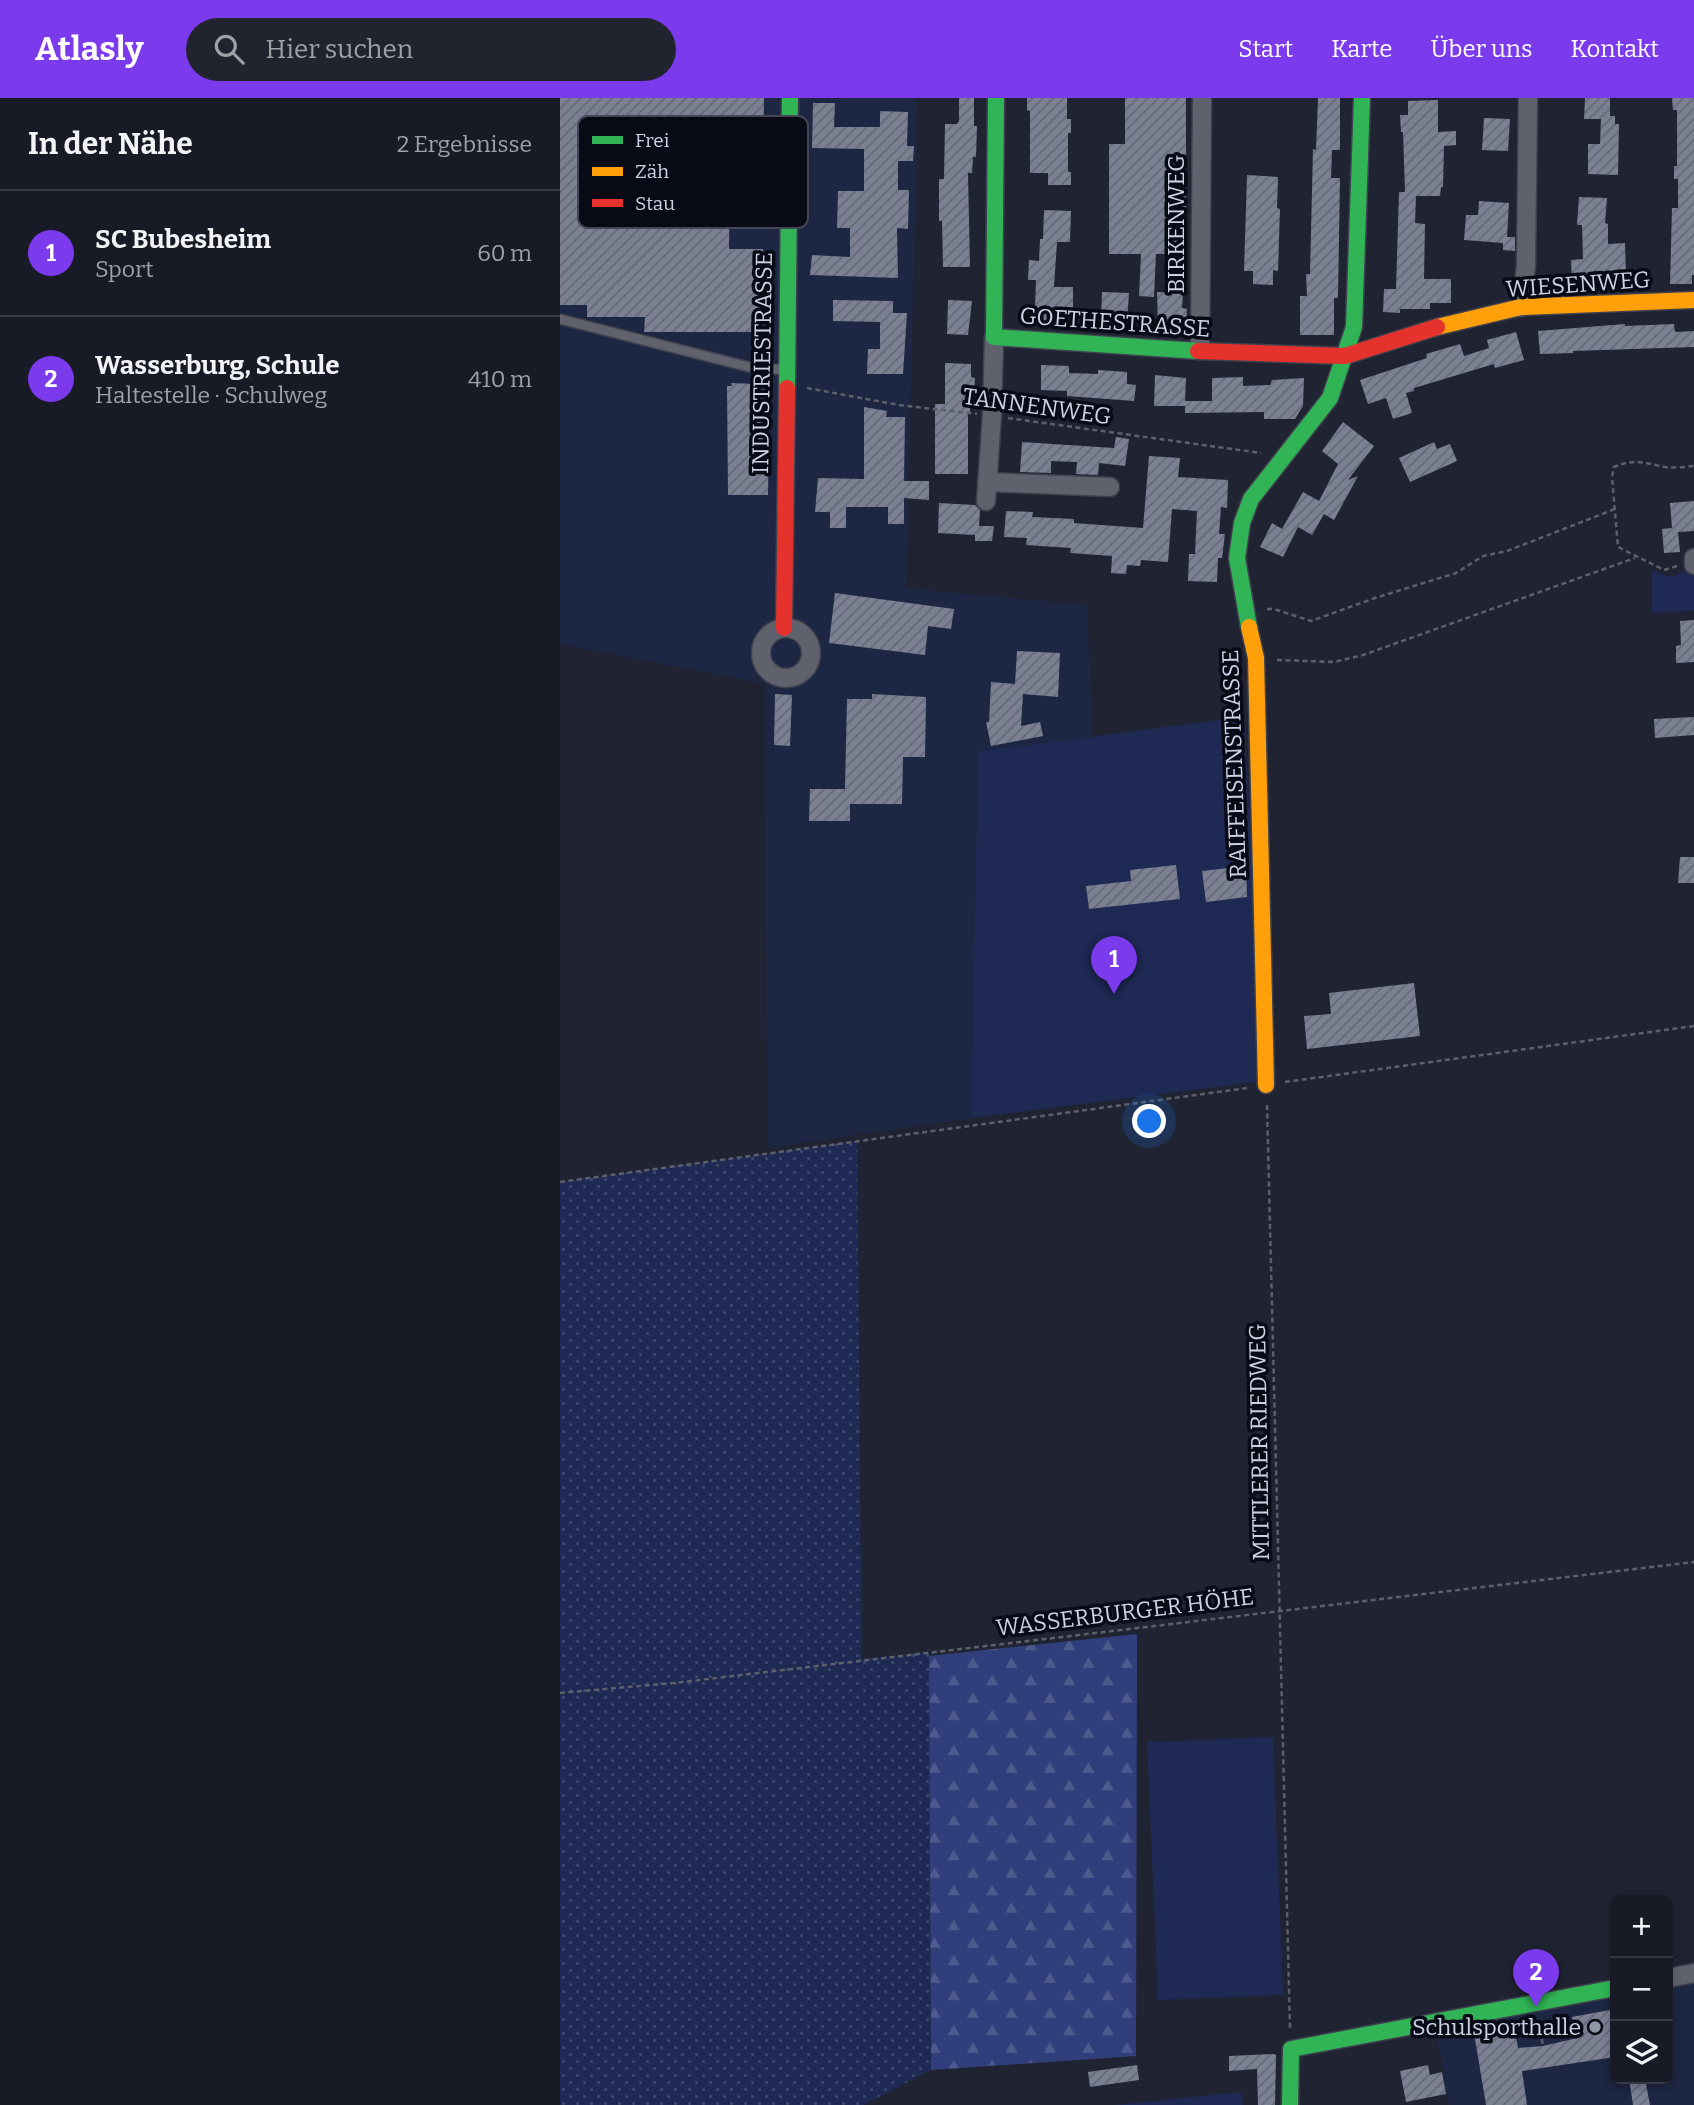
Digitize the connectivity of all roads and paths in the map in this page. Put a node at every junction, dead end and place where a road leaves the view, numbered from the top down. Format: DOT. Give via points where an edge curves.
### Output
graph roads {
  1 [pos="790,98"];
  2 [pos="996,98"];
  3 [pos="1202,98"];
  4 [pos="1362,98"];
  5 [pos="1528,98"];
  6 [pos="790,116"];
  7 [pos="789,228"];
  8 [pos="1694,300"];
  9 [pos="1521,307"];
  10 [pos="560,319"];
  11 [pos="994,337"];
  12 [pos="1200,350"];
  13 [pos="1345,356"];
  14 [pos="787,377"];
  15 [pos="992,415"];
  16 [pos="1284,456"];
  17 [pos="1694,466"];
  18 [pos="987,482"];
  19 [pos="1110,486"];
  20 [pos="986,500"];
  21 [pos="1615,509"];
  22 [pos="1635,558"];
  23 [pos="1694,561"];
  24 [pos="1245,609"];
  25 [pos="784,628"];
  26 [pos="1256,658"];
  27 [pos="1694,1026"];
  28 [pos="1266,1085"];
  29 [pos="560,1182"];
  30 [pos="1694,1562"];
  31 [pos="1279,1609"];
  32 [pos="560,1693"];
  33 [pos="1694,1973"];
  34 [pos="1673,1977"];
  35 [pos="1610,1989"];
  36 [pos="1535,2003"];
  37 [pos="1543,2046"];
  38 [pos="1291,2049"];
  39 [pos="1290,2105"];
  1 -- 6 [label="street, INDUSTRIESTRASSE"];
  2 -- 11 [label="street, GOETHESTRASSE"];
  3 -- 12 [label="street, BIRKENWEG"];
  4 -- 13 [label="street, RAIFFEISENSTRASSE" via="1354,327"];
  5 -- 9 [label="street" via="1526,266"];
  7 -- 14 [label="street, INDUSTRIESTRASSE"];
  8 -- 9 [label="street, WIESENWEG"];
  9 -- 13 [label="street, WIESENWEG" via="1457,321"];
  10 -- 14 [label="lane"];
  11 -- 12 [label="street, GOETHESTRASSE"];
  11 -- 15 [label="street"];
  12 -- 13 [label="street, GOETHESTRASSE"];
  13 -- 16 [label="street, RAIFFEISENSTRASSE" via="1330,398"];
  14 -- 15 [label="path, TANNENWEG" via="898,405"];
  14 -- 25 [label="street, INDUSTRIESTRASSE"];
  15 -- 16 [label="path, TANNENWEG"];
  15 -- 18 [label="street"];
  16 -- 24 [label="street, RAIFFEISENSTRASSE" via="1251,499 1242,523 1237,558"];
  17 -- 21 [label="path" via="1630,461 1615,467"];
  18 -- 19 [label="street"];
  18 -- 20 [label="street"];
  21 -- 22 [label="path" via="1618,547"];
  21 -- 24 [label="path" via="1483,556 1456,573 1311,621 1274,609"];
  22 -- 23 [label="path" via="1664,570 1684,558"];
  22 -- 26 [label="path" via="1363,655 1335,662"];
  24 -- 26 [label="street, RAIFFEISENSTRASSE"];
  26 -- 28 [label="street, RAIFFEISENSTRASSE"];
  27 -- 28 [label="path"];
  28 -- 29 [label="path"];
  28 -- 31 [label="path, MITTLERER RIEDWEG"];
  30 -- 31 [label="path, WASSERBURGER HÖHE"];
  31 -- 32 [label="path, WASSERBURGER HÖHE"];
  31 -- 38 [label="path, MITTLERER RIEDWEG"];
  33 -- 34 [label="street"];
  35 -- 36 [label="street"];
  36 -- 37 [label="path"];
  36 -- 38 [label="street"];
  38 -- 39 [label="street"];
}
